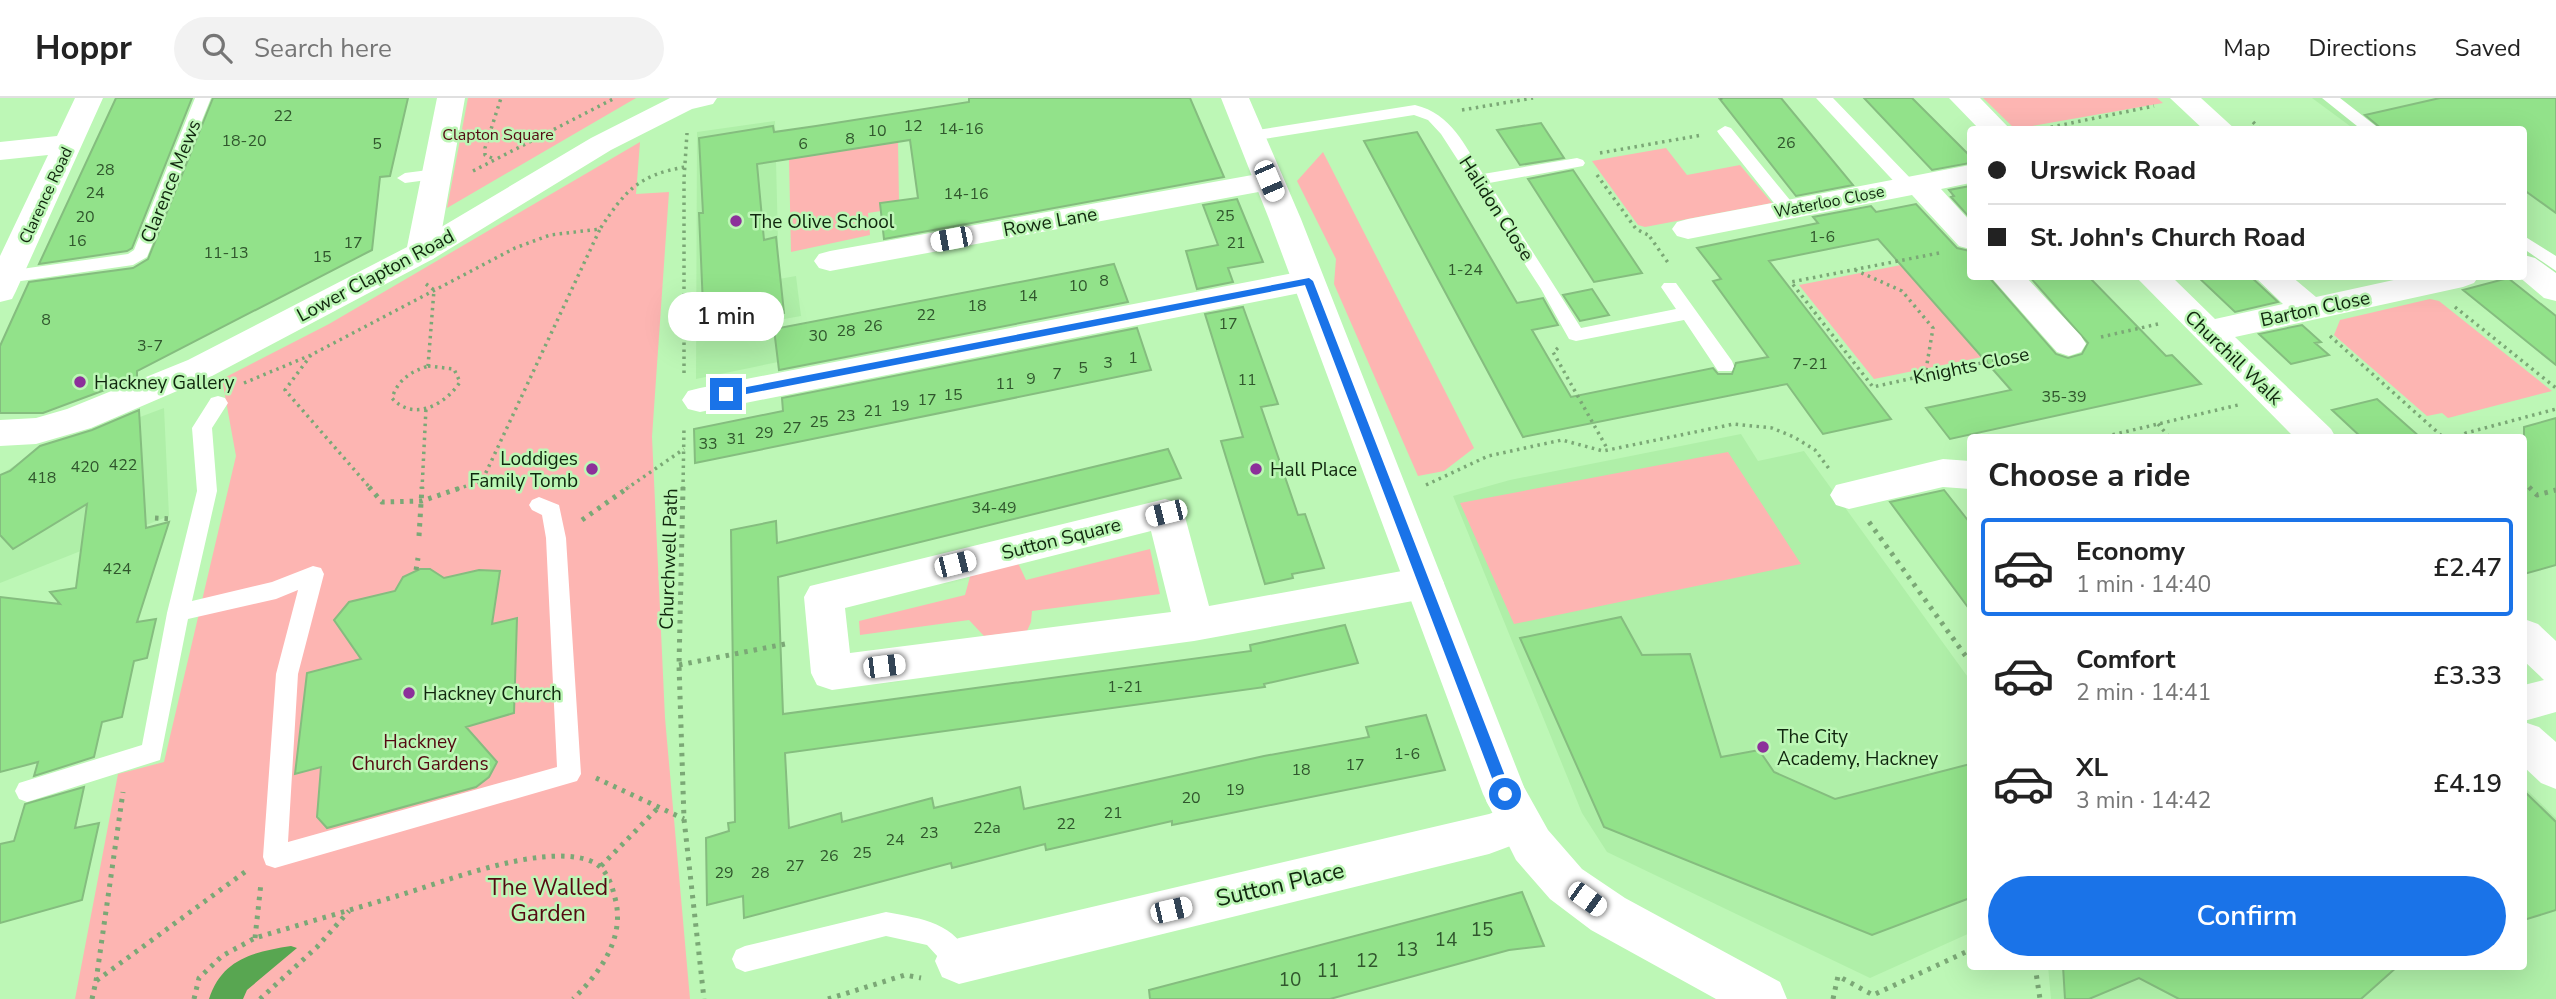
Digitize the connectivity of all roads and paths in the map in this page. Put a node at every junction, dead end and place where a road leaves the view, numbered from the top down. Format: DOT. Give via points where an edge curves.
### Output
graph roads {
  1 [pos="89,98"];
  2 [pos="203,98"];
  3 [pos="451,98"];
  4 [pos="502,98"];
  5 [pos="615,98"];
  6 [pos="703,98"];
  7 [pos="1235,98"];
  8 [pos="1533,98"];
  9 [pos="1824,98"];
  10 [pos="1964,98"];
  11 [pos="2330,98"];
  12 [pos="2185,99"];
  13 [pos="1415,104"];
  14 [pos="1453,111"];
  15 [pos="686,126"];
  16 [pos="1993,126"];
  17 [pos="2056,126"];
  18 [pos="2217,126"];
  19 [pos="2368,126"];
  20 [pos="1725,131"];
  21 [pos="1706,134"];
  22 [pos="1251,136"];
  23 [pos="68,144"];
  24 [pos="0,151"];
  25 [pos="1596,154"];
  26 [pos="1577,163"];
  27 [pos="685,167"];
  28 [pos="1595,173"];
  29 [pos="436,174"];
  30 [pos="1967,175"];
  31 [pos="405,178"];
  32 [pos="1479,180"];
  33 [pos="1269,181"];
  34 [pos="1914,185"];
  35 [pos="1788,209"];
  36 [pos="600,229"];
  37 [pos="1688,229"];
  38 [pos="1650,236"];
  39 [pos="2527,243"];
  40 [pos="1958,245"];
  41 [pos="422,252"];
  42 [pos="830,261"];
  43 [pos="2556,265"];
  44 [pos="2527,267"];
  45 [pos="1855,270"];
  46 [pos="2010,280"];
  47 [pos="2155,280"];
  48 [pos="2274,280"];
  49 [pos="2447,280"];
  50 [pos="1309,281"];
  51 [pos="2,282"];
  52 [pos="2427,285"];
  53 [pos="1670,286"];
  54 [pos="434,290"];
  55 [pos="2556,290"];
  56 [pos="2305,310"];
  57 [pos="1689,313"];
  58 [pos="2150,326"];
  59 [pos="2207,332"];
  60 [pos="1576,335"];
  61 [pos="2069,344"];
  62 [pos="311,355"];
  63 [pos="428,366"];
  64 [pos="1725,366"];
  65 [pos="1924,376"];
  66 [pos="236,386"];
  67 [pos="2556,387"];
  68 [pos="689,397"];
  69 [pos="218,403"];
  70 [pos="2242,404"];
  71 [pos="426,408"];
  72 [pos="2556,409"];
  73 [pos="2158,424"];
  74 [pos="36,431"];
  75 [pos="0,433"];
  76 [pos="2466,433"];
  77 [pos="2116,434"];
  78 [pos="2167,434"];
  79 [pos="2314,434"];
  80 [pos="2440,434"];
  81 [pos="685,449"];
  82 [pos="1608,450"];
  83 [pos="0,452"];
  84 [pos="1967,475"];
  85 [pos="2527,486"];
  86 [pos="1415,487"];
  87 [pos="2556,490"];
  88 [pos="1849,495"];
  89 [pos="422,501"];
  90 [pos="539,505"];
  91 [pos="155,518"];
  92 [pos="169,519"];
  93 [pos="419,536"];
  94 [pos="556,538"];
  95 [pos="418,558"];
  96 [pos="416,570"];
  97 [pos="1424,583"];
  98 [pos="178,613"];
  99 [pos="1194,625"];
  100 [pos="828,635"];
  101 [pos="2527,639"];
  102 [pos="1967,658"];
  103 [pos="679,665"];
  104 [pos="2556,667"];
  105 [pos="2556,694"];
  106 [pos="2527,702"];
  107 [pos="2527,743"];
  108 [pos="128,758"];
  109 [pos="2556,769"];
  110 [pos="569,774"];
  111 [pos="27,791"];
  112 [pos="659,807"];
  113 [pos="684,819"];
  114 [pos="1519,823"];
  115 [pos="269,859"];
  116 [pos="600,866"];
  117 [pos="350,909"];
  118 [pos="255,938"];
  119 [pos="1967,951"];
  120 [pos="745,959"];
  121 [pos="940,969"];
  122 [pos="2036,970"];
  123 [pos="96,981"];
  124 [pos="92,999"];
  125 [pos="194,999"];
  126 [pos="260,999"];
  127 [pos="573,999"];
  128 [pos="704,999"];
  129 [pos="828,999"];
  130 [pos="1763,999"];
  131 [pos="1833,999"];
  132 [pos="2040,999"];
  1 -- 23 [label="main road, Clarence Road"];
  2 -- 51 [label="lane, Clarence Mews" via="141,253 133,259"];
  3 -- 29 [label="main road"];
  4 -- 5 [label="path" via="485,148 488,157 516,150"];
  6 -- 41 [label="main road, Lower Clapton Road" via="682,103 601,144"];
  7 -- 22 [label="main road"];
  8 -- 14 [label="path"];
  9 -- 34 [label="lane"];
  10 -- 16 [label="main road"];
  11 -- 19 [label="lane"];
  12 -- 17 [label="path"];
  12 -- 18 [label="main road"];
  13 -- 22 [label="lane, Halidon Close"];
  13 -- 32 [label="lane, Halidon Close" via="1440,122"];
  15 -- 27 [label="path, Churchwell Path"];
  20 -- 35 [label="lane"];
  21 -- 25 [label="path"];
  22 -- 33 [label="main road"];
  23 -- 24 [label="main road"];
  23 -- 51 [label="main road, Clarence Road"];
  26 -- 32 [label="lane"];
  27 -- 36 [label="path" via="660,170 628,188"];
  27 -- 68 [label="path, Churchwell Path"];
  28 -- 38 [label="path" via="1636,229"];
  29 -- 31 [label="lane"];
  29 -- 41 [label="main road"];
  30 -- 34 [label="main road, Waterloo Close"];
  32 -- 60 [label="lane, Halidon Close"];
  33 -- 42 [label="main road, Rowe Lane"];
  33 -- 50 [label="main road"];
  34 -- 35 [label="main road, Waterloo Close"];
  34 -- 40 [label="main road"];
  35 -- 37 [label="main road, Waterloo Close"];
  36 -- 54 [label="path" via="550,234"];
  36 -- 89 [label="path" via="482,481"];
  39 -- 43 [label="lane"];
  40 -- 45 [label="path"];
  41 -- 74 [label="main road, Lower Clapton Road" via="189,373 78,419"];
  44 -- 55 [label="main road"];
  45 -- 65 [label="path" via="1902,291 1933,328"];
  45 -- 65 [label="path, Knights Close" via="1791,282 1874,387"];
  46 -- 61 [label="main road"];
  47 -- 59 [label="main road, Churchill Walk"];
  48 -- 56 [label="main road"];
  49 -- 52 [label="main road, Barton Close"];
  50 -- 68 [label="main road"];
  50 -- 97 [label="main road"];
  52 -- 56 [label="main road, Barton Close"];
  52 -- 67 [label="path"];
  53 -- 57 [label="lane"];
  54 -- 62 [label="path"];
  54 -- 63 [label="path"];
  56 -- 59 [label="main road, Barton Close"];
  56 -- 80 [label="path"];
  57 -- 60 [label="lane"];
  57 -- 64 [label="lane"];
  58 -- 61 [label="path, Knights Close"];
  59 -- 79 [label="main road, Churchill Walk"];
  60 -- 82 [label="path" via="1553,352"];
  61 -- 65 [label="path, Knights Close"];
  62 -- 66 [label="path"];
  62 -- 89 [label="path" via="285,390 382,502"];
  63 -- 71 [label="path" via="454,369 460,382 448,398"];
  63 -- 71 [label="path" via="401,380 392,398 402,408"];
  68 -- 81 [label="path, Churchwell Path"];
  69 -- 98 [label="lane" via="202,428 207,491"];
  70 -- 73 [label="path"];
  71 -- 89 [label="path"];
  72 -- 76 [label="path"];
  73 -- 77 [label="path"];
  73 -- 78 [label="path"];
  74 -- 75 [label="main road"];
  74 -- 83 [label="main road"];
  81 -- 94 [label="path"];
  81 -- 103 [label="path, Churchwell Path"];
  82 -- 86 [label="path" via="1562,440 1488,456 1434,483"];
  82 -- 88 [label="path" via="1734,424 1772,428 1815,450"];
  84 -- 88 [label="main road" via="1943,473"];
  85 -- 87 [label="path" via="2537,495"];
  88 -- 102 [label="path"];
  89 -- 93 [label="path"];
  90 -- 94 [label="lane" via="552,511"];
  91 -- 92 [label="path"];
  94 -- 110 [label="lane"];
  95 -- 96 [label="path"];
  97 -- 99 [label="main road, Sutton Square"];
  97 -- 114 [label="main road"];
  98 -- 108 [label="lane" via="152,752"];
  98 -- 115 [label="lane" via="276,590 313,573 287,674"];
  99 -- 100 [label="main road, Sutton Square" via="832,673"];
  99 -- 100 [label="main road, Sutton Square" via="1166,513 824,597"];
  100 -- 103 [label="path"];
  101 -- 104 [label="main road"];
  103 -- 113 [label="path, Churchwell Path"];
  105 -- 106 [label="main road"];
  107 -- 109 [label="main road"];
  108 -- 111 [label="lane"];
  108 -- 123 [label="path"];
  110 -- 112 [label="path" via="586,773"];
  110 -- 115 [label="lane"];
  112 -- 113 [label="path"];
  112 -- 116 [label="path"];
  113 -- 128 [label="path, Churchwell Path"];
  114 -- 121 [label="main road, Sutton Place"];
  114 -- 130 [label="main road" via="1566,884 1608,914"];
  115 -- 118 [label="path"];
  115 -- 123 [label="path"];
  116 -- 117 [label="path" via="587,859 557,857 509,863"];
  116 -- 127 [label="path" via="609,877 618,911 612,946 590,984"];
  117 -- 118 [label="path"];
  117 -- 126 [label="path" via="317,947"];
  118 -- 125 [label="path" via="222,956 199,978"];
  119 -- 131 [label="path" via="1873,995 1838,976"];
  120 -- 121 [label="lane" via="886,924 934,934"];
  121 -- 129 [label="path"];
  122 -- 132 [label="path"];
  123 -- 124 [label="path"];
}
